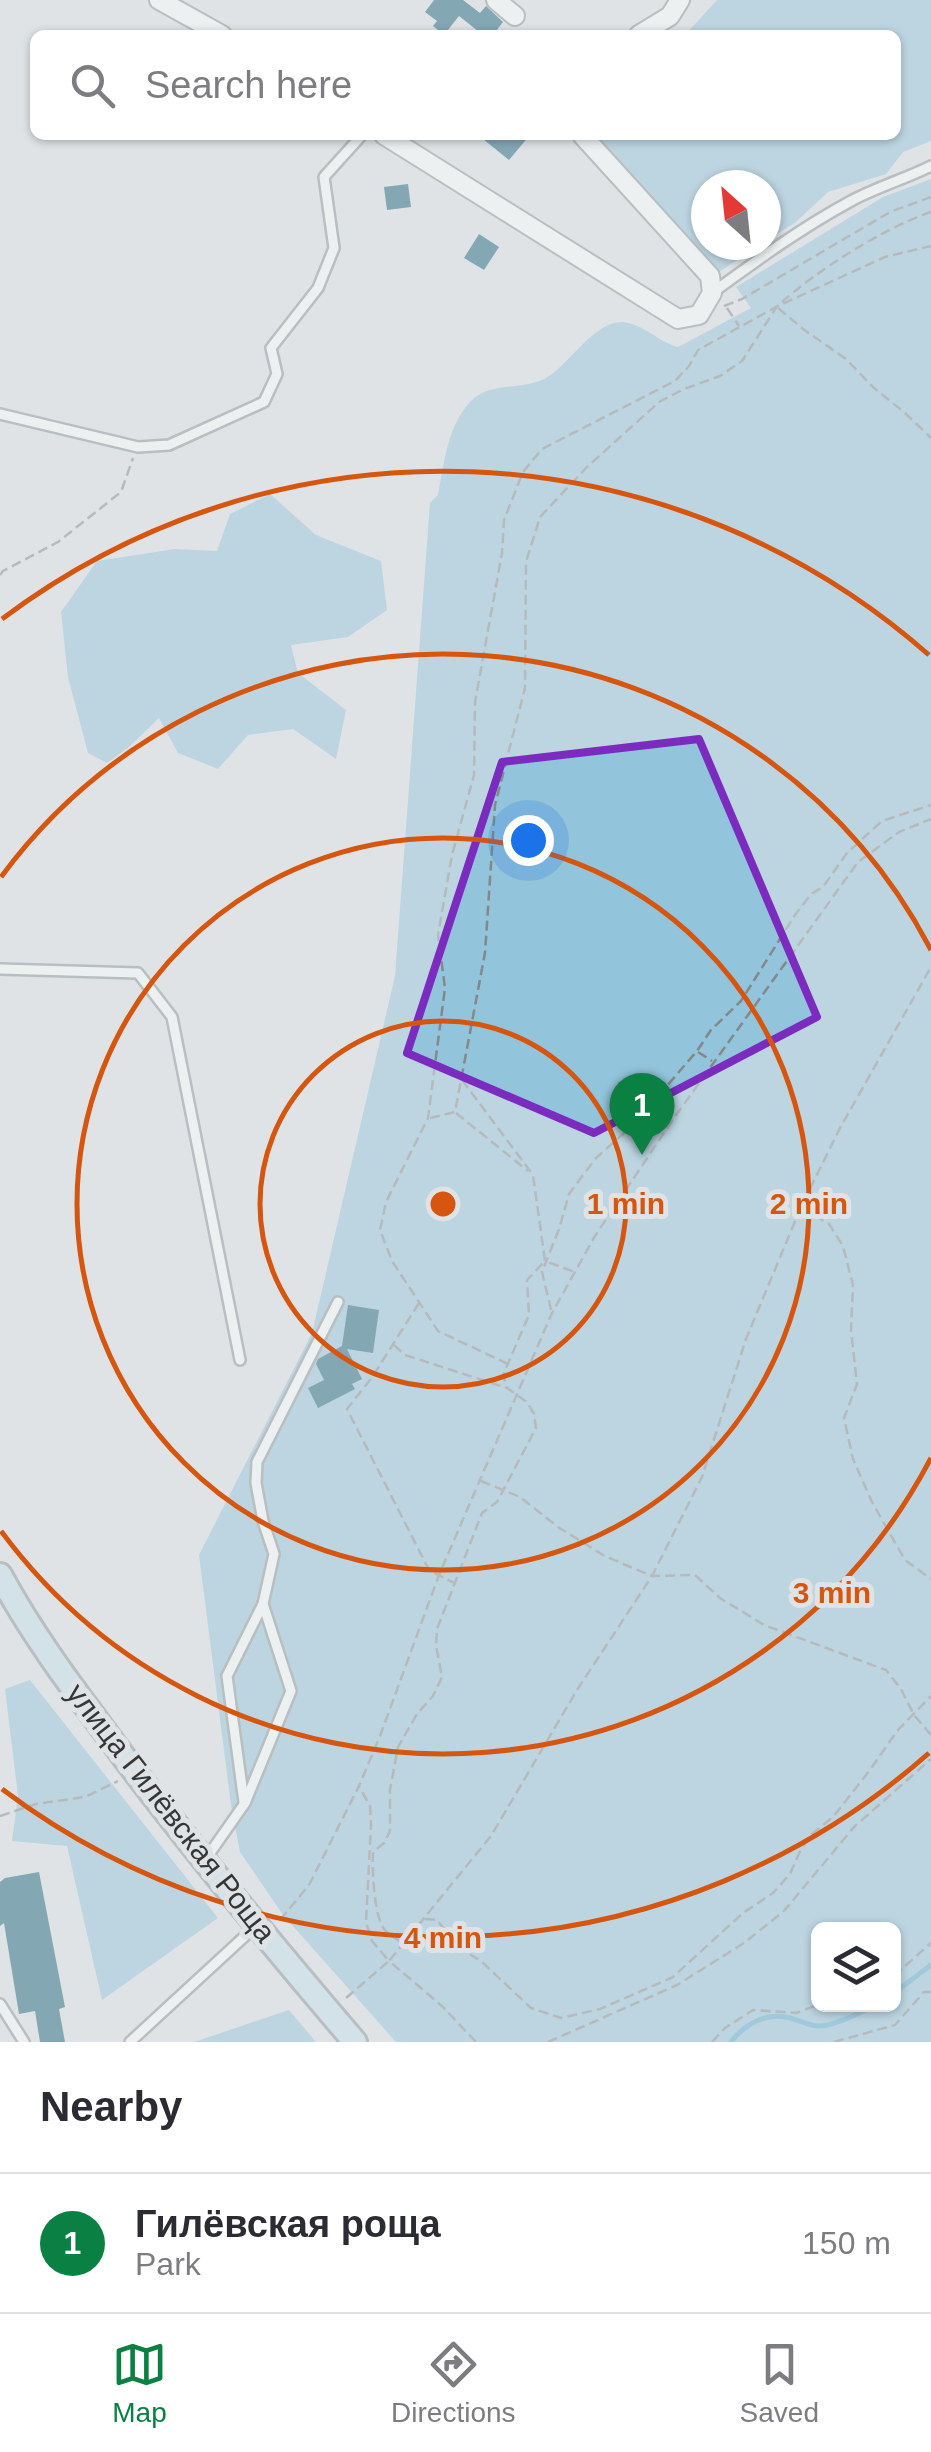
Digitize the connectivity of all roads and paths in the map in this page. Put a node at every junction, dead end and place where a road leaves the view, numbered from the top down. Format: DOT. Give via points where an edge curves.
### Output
graph roads {
  1 [pos="159,0"];
  2 [pos="496,0"];
  3 [pos="680,0"];
  4 [pos="514,16"];
  5 [pos="213,30"];
  6 [pos="647,30"];
  7 [pos="357,140"];
  8 [pos="392,140"];
  9 [pos="587,140"];
  10 [pos="931,166"];
  11 [pos="931,197"];
  12 [pos="931,212"];
  13 [pos="931,246"];
  14 [pos="719,300"];
  15 [pos="776,307"];
  16 [pos="699,314"];
  17 [pos="740,327"];
  18 [pos="0,414"];
  19 [pos="931,438"];
  20 [pos="138,447"];
  21 [pos="0,575"];
  22 [pos="931,805"];
  23 [pos="931,820"];
  24 [pos="931,967"];
  25 [pos="0,968"];
  26 [pos="697,1051"];
  27 [pos="714,1063"];
  28 [pos="462,1079"];
  29 [pos="455,1112"];
  30 [pos="428,1118"];
  31 [pos="533,1175"];
  32 [pos="801,1207"];
  33 [pos="546,1261"];
  34 [pos="576,1272"];
  35 [pos="338,1302"];
  36 [pos="420,1302"];
  37 [pos="552,1313"];
  38 [pos="393,1344"];
  39 [pos="240,1360"];
  40 [pos="508,1364"];
  41 [pos="507,1388"];
  42 [pos="516,1393"];
  43 [pos="479,1481"];
  44 [pos="503,1490"];
  45 [pos="439,1575"];
  46 [pos="0,1576"];
  47 [pos="652,1576"];
  48 [pos="931,1579"];
  49 [pos="456,1584"];
  50 [pos="264,1604"];
  51 [pos="931,1696"];
  52 [pos="914,1715"];
  53 [pos="931,1735"];
  54 [pos="931,1759"];
  55 [pos="136,1773"];
  56 [pos="359,1786"];
  57 [pos="244,1803"];
  58 [pos="0,1816"];
  59 [pos="204,1862"];
  60 [pos="423,1919"];
  61 [pos="261,1931"];
  62 [pos="403,1943"];
  63 [pos="931,1943"];
  64 [pos="388,1961"];
  65 [pos="901,1970"];
  66 [pos="931,1992"];
  67 [pos="0,2004"];
  68 [pos="811,2007"];
  69 [pos="330,2012"];
  70 [pos="24,2042"];
  71 [pos="130,2042"];
  72 [pos="354,2042"];
  73 [pos="476,2042"];
  74 [pos="548,2042"];
  75 [pos="712,2042"];
  76 [pos="834,2042"];
  1 -- 5 [label="street"];
  2 -- 4 [label="street"];
  3 -- 6 [label="street" via="670,16"];
  7 -- 20 [label="lane" via="324,177 334,248 318,288 271,348 277,374 264,402 169,444"];
  8 -- 16 [label="street" via="678,319"];
  9 -- 14 [label="street" via="710,276"];
  10 -- 14 [label="lane" via="823,217"];
  11 -- 14 [label="path" via="890,212 742,298"];
  12 -- 15 [label="path" via="879,236"];
  13 -- 15 [label="path" via="885,257"];
  14 -- 16 [label="street"];
  14 -- 16 [label="path"];
  14 -- 17 [label="path"];
  15 -- 17 [label="path"];
  15 -- 19 [label="path" via="846,359"];
  15 -- 28 [label="path" via="742,361 659,402 540,517 526,562 525,688 495,805 486,954"];
  17 -- 30 [label="path" via="698,350 675,381 542,449 522,472 504,520 475,702 474,775 438,935 445,988"];
  18 -- 20 [label="lane"];
  20 -- 21 [label="path" via="121,492 58,542"];
  22 -- 26 [label="path" via="882,821 846,853 741,1001"];
  23 -- 27 [label="path" via="899,832 858,862"];
  24 -- 32 [label="path"];
  25 -- 39 [label="lane" via="138,973 172,1017"];
  26 -- 27 [label="path"];
  26 -- 33 [label="path" via="568,1194"];
  27 -- 34 [label="path"];
  28 -- 29 [label="path"];
  28 -- 31 [label="path"];
  29 -- 30 [label="path"];
  29 -- 31 [label="path"];
  30 -- 36 [label="path" via="386,1202 380,1230"];
  31 -- 33 [label="path"];
  32 -- 47 [label="path" via="746,1339 702,1477"];
  32 -- 48 [label="path" via="829,1224 853,1285 856,1384 844,1418 853,1458 905,1560"];
  33 -- 34 [label="path"];
  33 -- 37 [label="path" via="542,1272"];
  33 -- 40 [label="path" via="527,1280 530,1315"];
  34 -- 37 [label="path"];
  35 -- 50 [label="lane" via="257,1462 274,1554"];
  36 -- 38 [label="path"];
  36 -- 40 [label="path" via="438,1330"];
  37 -- 42 [label="path"];
  38 -- 41 [label="path" via="405,1355"];
  38 -- 45 [label="path" via="347,1409 429,1570"];
  40 -- 41 [label="path"];
  41 -- 42 [label="path"];
  42 -- 43 [label="path"];
  42 -- 44 [label="path" via="534,1414 536,1428"];
  43 -- 44 [label="path"];
  43 -- 45 [label="path"];
  44 -- 47 [label="path" via="603,1555"];
  44 -- 49 [label="path" via="482,1513"];
  45 -- 49 [label="path"];
  45 -- 56 [label="path"];
  46 -- 55 [label="street, улица Гилёвская Роща"];
  47 -- 52 [label="path" via="695,1575 764,1626 886,1670"];
  47 -- 60 [label="path" via="491,1836"];
  49 -- 62 [label="path" via="437,1629 442,1677 398,1748 390,1832 373,1852 378,1914 383,1929"];
  50 -- 57 [label="lane" via="228,1676"];
  50 -- 57 [label="lane" via="291,1691"];
  51 -- 52 [label="path"];
  52 -- 53 [label="path"];
  52 -- 60 [label="path" via="812,1834 773,1894 673,1976 600,2008 561,2018 531,2008 459,1948 437,1920"];
  54 -- 74 [label="path" via="854,1827 784,1911 744,1943 677,1985"];
  55 -- 58 [label="path" via="84,1797"];
  55 -- 59 [label="street, улица Гилёвская Роща"];
  56 -- 61 [label="path" via="309,1884"];
  56 -- 64 [label="path" via="370,1806 366,1922"];
  57 -- 59 [label="lane"];
  59 -- 61 [label="street, улица Гилёвская Роща"];
  60 -- 62 [label="path"];
  61 -- 69 [label="street, улица Гилёвская Роща"];
  61 -- 71 [label="lane"];
  62 -- 64 [label="path"];
  63 -- 65 [label="path"];
  64 -- 69 [label="path"];
  64 -- 73 [label="path"];
  66 -- 76 [label="path" via="896,2025"];
  67 -- 70 [label="lane"];
  68 -- 75 [label="path" via="753,2010"];
  69 -- 72 [label="street, улица Гилёвская Роща"];
}
